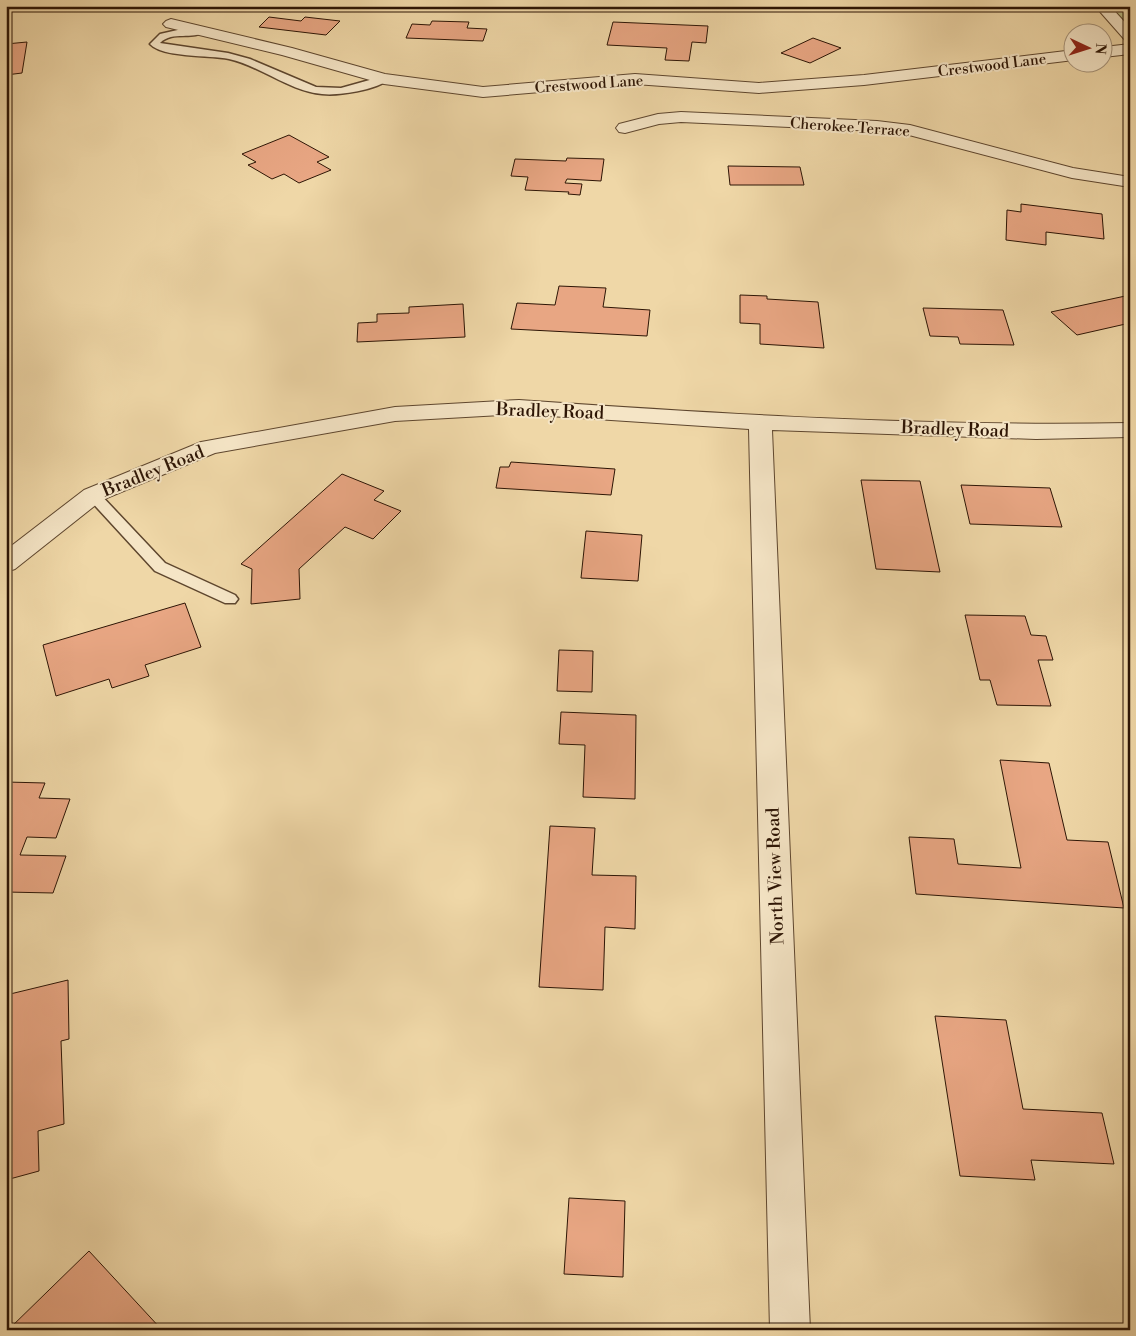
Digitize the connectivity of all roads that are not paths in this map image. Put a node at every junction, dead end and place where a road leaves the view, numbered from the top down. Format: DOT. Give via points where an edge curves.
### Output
graph roads {
  1 [pos="1102,6"];
  2 [pos="171,24"];
  3 [pos="201,31"];
  4 [pos="1130,37"];
  5 [pos="1130,49"];
  6 [pos="1114,51"];
  7 [pos="1064,56"];
  8 [pos="384,79"];
  9 [pos="625,128"];
  10 [pos="1130,182"];
  11 [pos="760,423"];
  12 [pos="1130,430"];
  13 [pos="94,495"];
  14 [pos="6,563"];
  15 [pos="230,599"];
  16 [pos="790,1330"];
  1 -- 4 [label="street"];
  2 -- 3 [label="street, Crestwood Lane"];
  3 -- 8 [label="street, Crestwood Lane"];
  3 -- 8 [label="lane" via="168,34 158,38 155,44 161,48 247,61 323,92 349,90"];
  5 -- 6 [label="street"];
  7 -- 8 [label="street, Crestwood Lane" via="864,80 759,88 634,79 483,92"];
  9 -- 10 [label="street, Cherokee Terrace" via="681,117 877,126 940,137 1072,173"];
  11 -- 12 [label="street, Bradley Road" via="1036,432"];
  11 -- 13 [label="street, Bradley Road" via="519,407 395,414 209,447"];
  11 -- 16 [label="street, North View Road"];
  13 -- 14 [label="street, Bradley Road"];
  13 -- 15 [label="lane" via="160,568"];
}
